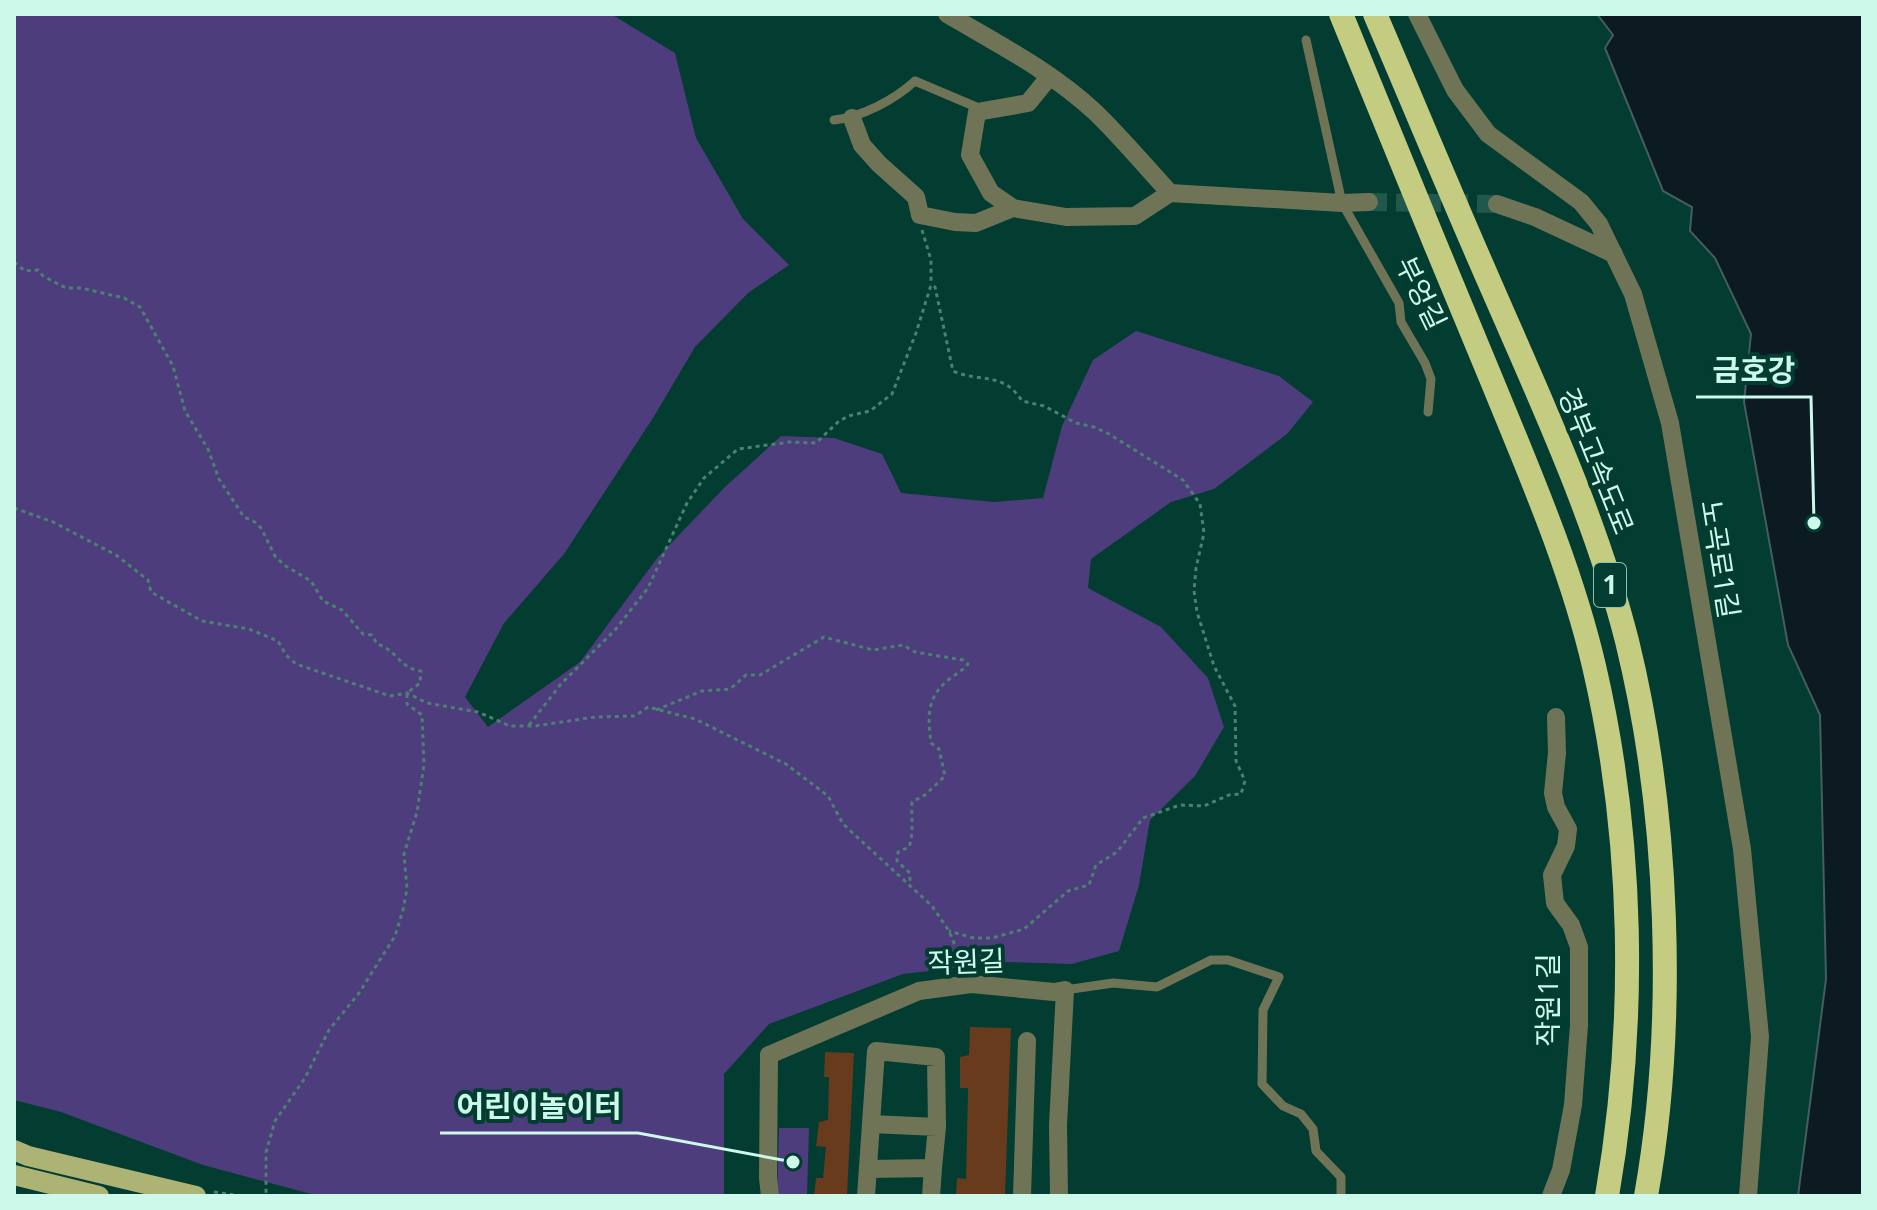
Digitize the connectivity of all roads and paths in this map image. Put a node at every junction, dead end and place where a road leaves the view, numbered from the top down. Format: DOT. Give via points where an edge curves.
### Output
graph roads {
  1 [pos="947,14"];
  2 [pos="1341,14"];
  3 [pos="1375,14"];
  4 [pos="1417,14"];
  5 [pos="1306,40"];
  6 [pos="1050,76"];
  7 [pos="984,111"];
  8 [pos="843,119"];
  9 [pos="1170,193"];
  10 [pos="1369,202"];
  11 [pos="1342,203"];
  12 [pos="1497,204"];
  13 [pos="1013,208"];
  14 [pos="920,215"];
  15 [pos="1614,254"];
  16 [pos="14,262"];
  17 [pos="931,285"];
  18 [pos="1428,412"];
  19 [pos="14,508"];
  20 [pos="407,693"];
  21 [pos="656,710"];
  22 [pos="1556,717"];
  23 [pos="529,725"];
  24 [pos="911,885"];
  25 [pos="949,931"];
  26 [pos="971,984"];
  27 [pos="1065,990"];
  28 [pos="1027,1041"];
  29 [pos="871,1124"];
  30 [pos="937,1127"];
  31 [pos="14,1150"];
  32 [pos="933,1168"];
  33 [pos="868,1169"];
  34 [pos="14,1175"];
  35 [pos="99,1196"];
  36 [pos="196,1196"];
  37 [pos="266,1196"];
  38 [pos="770,1196"];
  39 [pos="866,1196"];
  40 [pos="931,1196"];
  41 [pos="1022,1196"];
  42 [pos="1059,1196"];
  43 [pos="1341,1196"];
  44 [pos="1551,1196"];
  45 [pos="1607,1196"];
  46 [pos="1646,1196"];
  47 [pos="1748,1196"];
  1 -- 6 [label="street"];
  2 -- 45 [label="highway, 1" via="1537,493 1572,586 1594,666 1620,826 1627,993 1623,1077"];
  3 -- 46 [label="highway, 경부고속도로 / 1" via="1583,504 1626,641 1644,724 1662,904 1664,1004"];
  4 -- 15 [label="street, 노곡로1길" via="1455,90 1488,134 1581,202"];
  5 -- 11 [label="lane, 부엉길"];
  6 -- 7 [label="street" via="1028,103"];
  6 -- 9 [label="street" via="1094,112"];
  7 -- 8 [label="lane" via="915,81"];
  7 -- 13 [label="street" via="977,112 970,155 991,193"];
  8 -- 14 [label="street" via="879,164 916,197"];
  9 -- 11 [label="street"];
  9 -- 13 [label="street" via="1135,216 1066,217"];
  10 -- 11 [label="street"];
  11 -- 18 [label="lane, 부엉길" via="1399,303 1401,322 1425,363 1431,379"];
  12 -- 15 [label="street"];
  13 -- 14 [label="street" via="976,223"];
  14 -- 17 [label="path"];
  15 -- 47 [label="street, 노곡로1길" via="1633,294 1670,423 1742,849 1760,1037"];
  16 -- 20 [label="path" via="66,288 124,298 140,307 173,366 185,411 244,517 255,522 284,565 311,581 323,601 342,610 405,667 421,671 420,683"];
  17 -- 23 [label="path" via="892,394 870,411 838,422 816,443 738,449 704,478 648,588"];
  17 -- 25 [label="path" via="953,371 998,380 1013,387 1022,401 1109,434 1183,480 1200,504 1204,533 1196,568 1197,612 1214,666 1235,706 1236,761 1245,781 1241,794 1143,818 1117,852 1096,865 1089,885 1068,891 1024,929 992,938"];
  19 -- 20 [label="path" via="116,555 148,580 151,592 202,621 249,629 278,641 296,664 390,696"];
  20 -- 23 [label="path" via="510,726"];
  20 -- 37 [label="path" via="407,704 422,715 424,765 404,854 403,910 395,936 329,1030 275,1121 266,1152"];
  21 -- 23 [label="path"];
  21 -- 24 [label="path" via="695,719 786,764 828,796 843,824"];
  21 -- 24 [label="path" via="702,691 730,689 746,675 760,675 824,637 873,650 903,645 963,660 968,664 931,700 931,743 939,749 945,776 912,802 913,838 898,852 897,861 910,873"];
  22 -- 44 [label="street, 작원1길" via="1553,793 1568,829 1552,875 1555,903 1579,947 1579,1025 1573,1105"];
  24 -- 25 [label="path"];
  25 -- 26 [label="path"];
  26 -- 27 [label="street, 작원길"];
  26 -- 38 [label="street, 작원길" via="919,991 769,1055"];
  27 -- 42 [label="street"];
  27 -- 43 [label="lane" via="1113,983 1157,987 1211,960 1228,960 1279,977 1263,1010 1262,1084 1313,1129 1316,1151 1341,1177"];
  28 -- 41 [label="street"];
  29 -- 30 [label="street"];
  29 -- 30 [label="street" via="876,1051 936,1057"];
  29 -- 33 [label="street"];
  30 -- 32 [label="street"];
  31 -- 36 [label="main road"];
  32 -- 33 [label="street"];
  32 -- 40 [label="street"];
  33 -- 39 [label="street"];
  34 -- 35 [label="main road"];
}
